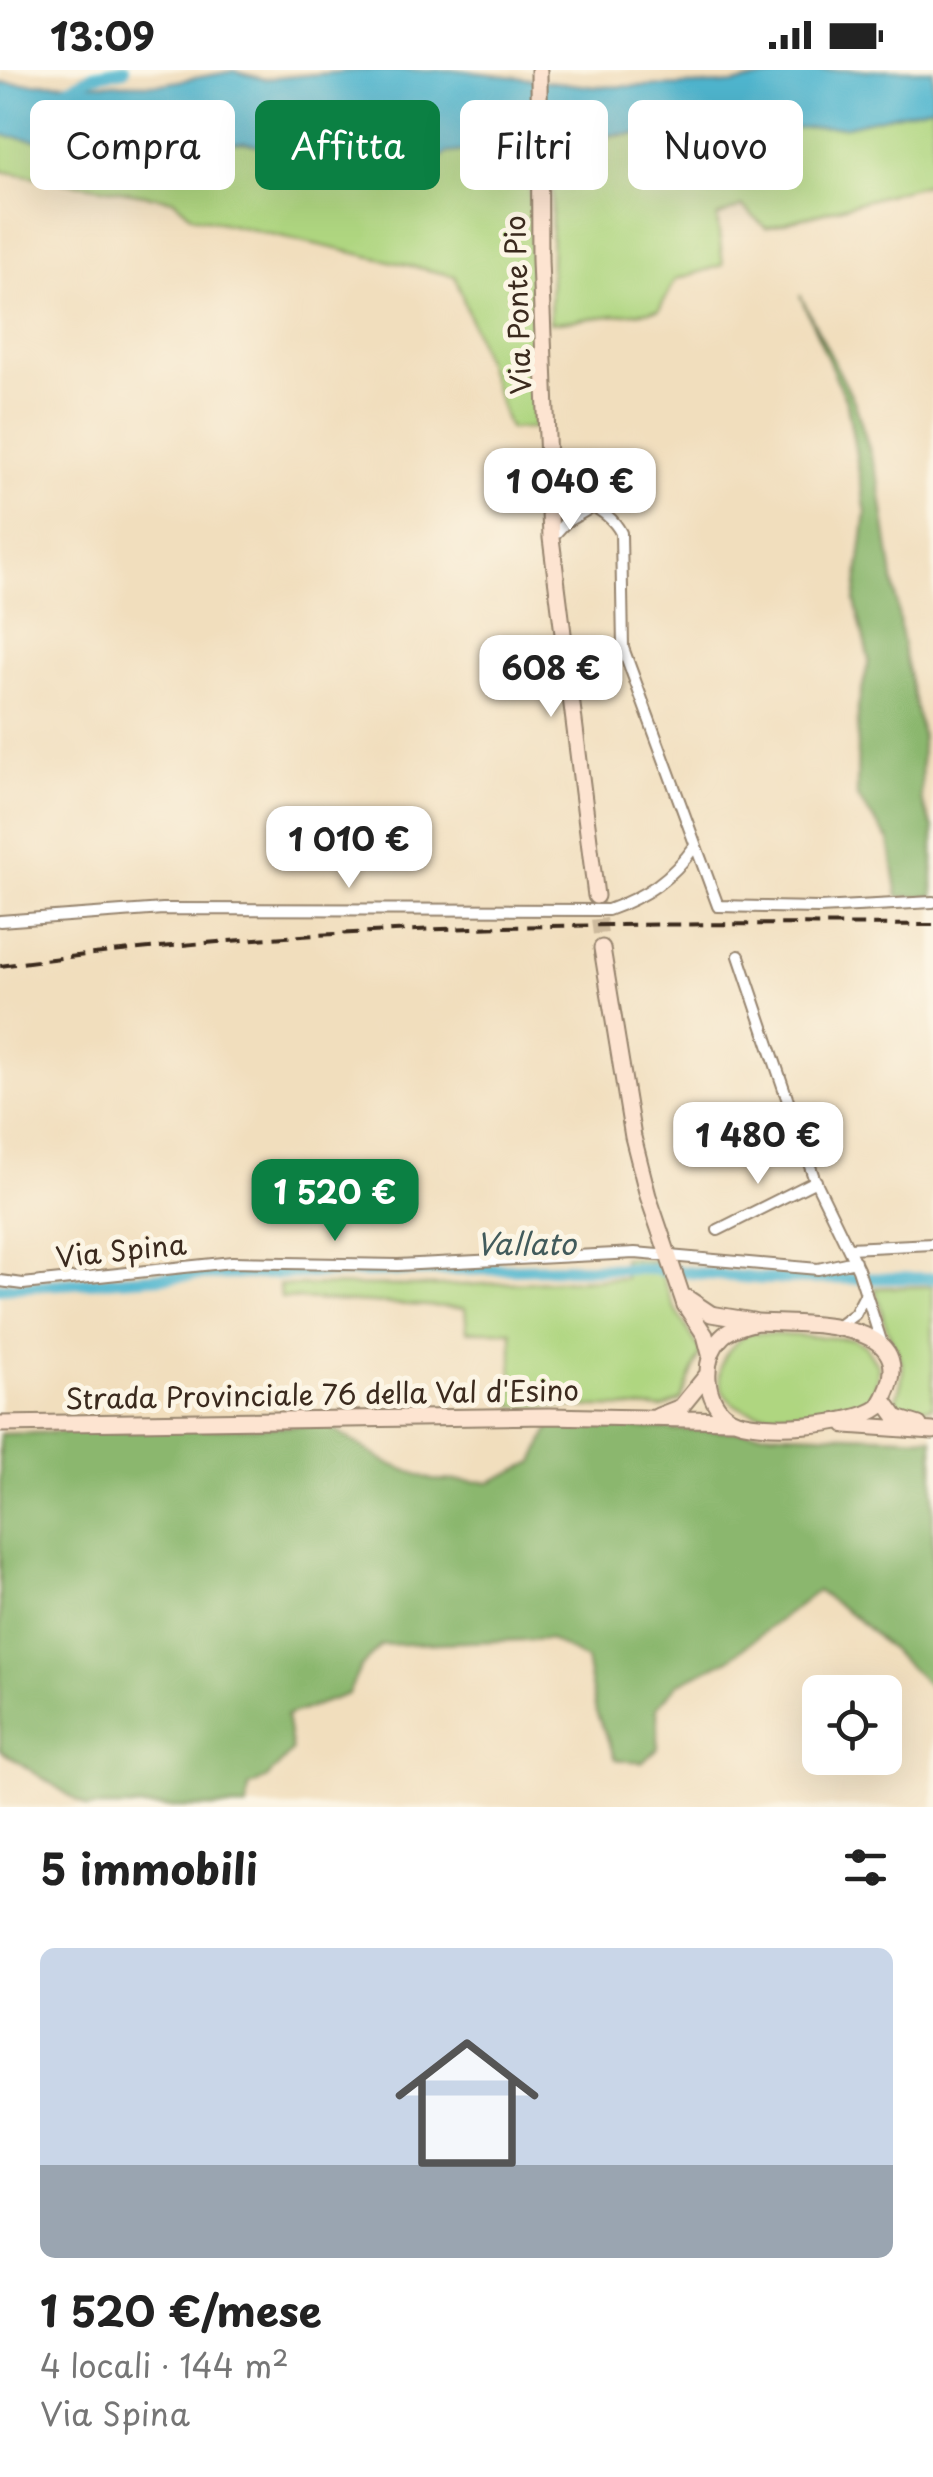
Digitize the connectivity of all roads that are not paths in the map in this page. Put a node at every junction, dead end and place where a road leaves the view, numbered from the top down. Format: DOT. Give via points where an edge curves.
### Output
graph roads {
  1 [pos="539,70"];
  2 [pos="548,456"];
  3 [pos="570,496"];
  4 [pos="549,506"];
  5 [pos="593,508"];
  6 [pos="551,538"];
  7 [pos="696,846"];
  8 [pos="596,896"];
  9 [pos="933,902"];
  10 [pos="0,921"];
  11 [pos="602,948"];
  12 [pos="739,956"];
  13 [pos="816,1181"];
  14 [pos="718,1230"];
  15 [pos="933,1244"];
  16 [pos="849,1248"];
  17 [pos="668,1259"];
  18 [pos="856,1265"];
  19 [pos="0,1281"];
  20 [pos="679,1287"];
  21 [pos="865,1290"];
  22 [pos="757,1322"];
  23 [pos="840,1325"];
  24 [pos="882,1346"];
  25 [pos="710,1354"];
  26 [pos="707,1375"];
  27 [pos="884,1400"];
  28 [pos="645,1419"];
  29 [pos="732,1420"];
  30 [pos="0,1424"];
  31 [pos="842,1424"];
  32 [pos="933,1429"];
  1 -- 2 [label="main road, Via Ponte Pio"];
  2 -- 3 [label="street"];
  2 -- 4 [label="main road, Via Ponte Pio"];
  3 -- 4 [label="street"];
  3 -- 5 [label="street"];
  4 -- 5 [label="street" via="571,513"];
  4 -- 6 [label="main road, Via Ponte Pio"];
  5 -- 6 [label="street"];
  5 -- 7 [label="street" via="622,533 623,648"];
  6 -- 8 [label="main road, Via Ponte Pio"];
  7 -- 9 [label="street" via="718,906"];
  7 -- 10 [label="street" via="642,898 608,910 164,909"];
  11 -- 17 [label="main road" via="633,1137"];
  12 -- 13 [label="street"];
  13 -- 14 [label="street"];
  13 -- 16 [label="street"];
  15 -- 16 [label="street"];
  16 -- 18 [label="street"];
  17 -- 18 [label="street, Via Spina" via="818,1270"];
  17 -- 19 [label="street, Via Spina" via="636,1253 398,1266 232,1262"];
  17 -- 20 [label="main road"];
  18 -- 21 [label="street"];
  20 -- 22 [label="main road" via="710,1314"];
  20 -- 25 [label="main road"];
  21 -- 23 [label="street" via="855,1314"];
  21 -- 24 [label="street"];
  22 -- 23 [label="main road"];
  22 -- 25 [label="main road" via="722,1336"];
  23 -- 24 [label="main road"];
  24 -- 27 [label="main road" via="890,1368"];
  25 -- 26 [label="main road"];
  26 -- 28 [label="main road, Strada Provinciale 76 della Val d'Esino" via="681,1407"];
  26 -- 29 [label="main road" via="715,1406"];
  27 -- 31 [label="main road" via="872,1413"];
  27 -- 32 [label="main road, Strada Provinciale 76 della Val d'Esino" via="897,1418"];
  28 -- 29 [label="main road, Strada Provinciale 76 della Val d'Esino"];
  28 -- 30 [label="main road, Strada Provinciale 76 della Val d'Esino"];
  29 -- 31 [label="main road, Strada Provinciale 76 della Val d'Esino"];
  31 -- 32 [label="main road, Strada Provinciale 76 della Val d'Esino"];
}
